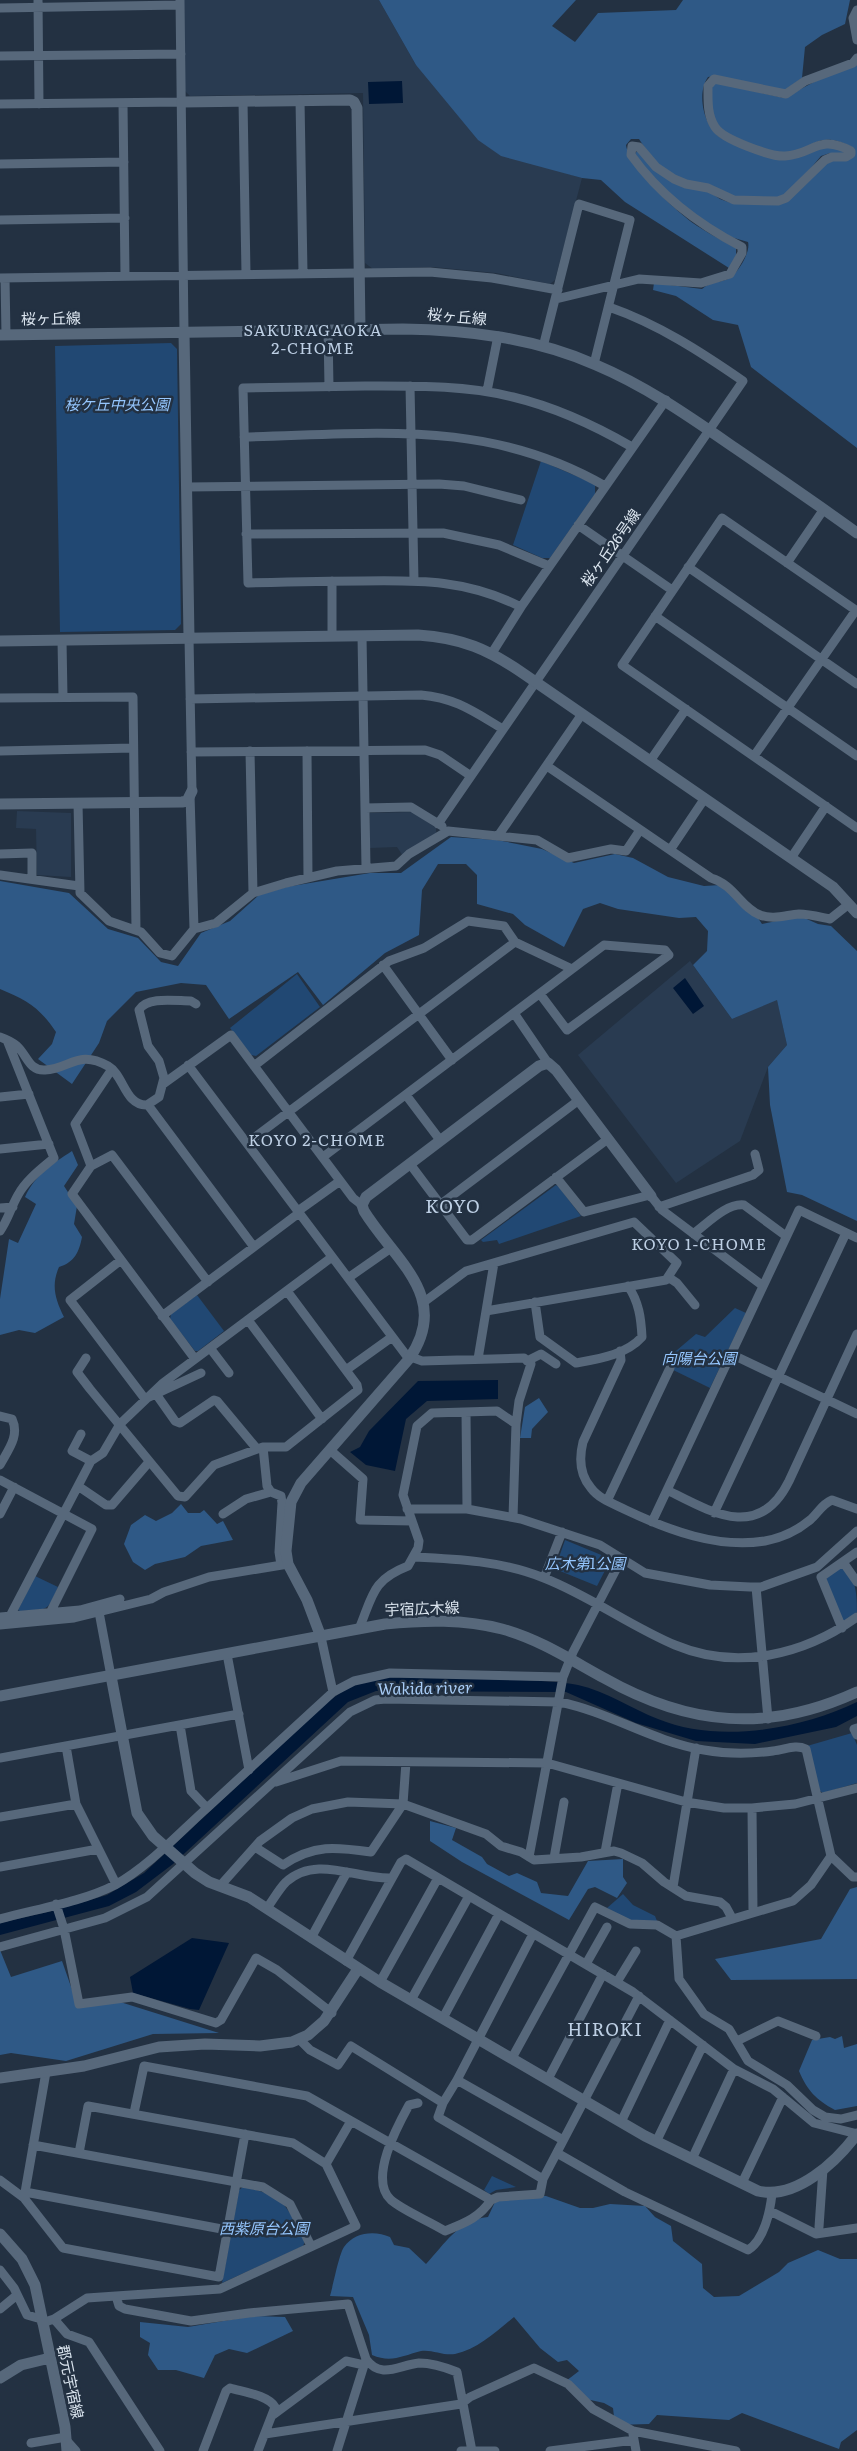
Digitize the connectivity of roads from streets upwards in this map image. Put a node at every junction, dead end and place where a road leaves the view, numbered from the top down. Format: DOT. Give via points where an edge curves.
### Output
graph roads {
  1 [pos="180,2"];
  2 [pos="38,4"];
  3 [pos="0,8"];
  4 [pos="857,10"];
  5 [pos="857,40"];
  6 [pos="181,54"];
  7 [pos="39,55"];
  8 [pos="0,56"];
  9 [pos="857,58"];
  10 [pos="300,100"];
  11 [pos="242,101"];
  12 [pos="182,102"];
  13 [pos="123,103"];
  14 [pos="0,104"];
  15 [pos="39,104"];
  16 [pos="124,162"];
  17 [pos="0,164"];
  18 [pos="125,218"];
  19 [pos="0,220"];
  20 [pos="359,273"];
  21 [pos="246,274"];
  22 [pos="302,274"];
  23 [pos="184,275"];
  24 [pos="125,276"];
  25 [pos="2,278"];
  26 [pos="557,294"];
  27 [pos="609,307"];
  28 [pos="328,330"];
  29 [pos="360,330"];
  30 [pos="184,332"];
  31 [pos="3,335"];
  32 [pos="498,336"];
  33 [pos="543,347"];
  34 [pos="594,364"];
  35 [pos="410,386"];
  36 [pos="330,387"];
  37 [pos="487,391"];
  38 [pos="666,400"];
  39 [pos="710,430"];
  40 [pos="411,433"];
  41 [pos="244,437"];
  42 [pos="632,447"];
  43 [pos="412,483"];
  44 [pos="186,486"];
  45 [pos="245,486"];
  46 [pos="605,486"];
  47 [pos="522,500"];
  48 [pos="824,509"];
  49 [pos="578,525"];
  50 [pos="413,532"];
  51 [pos="857,532"];
  52 [pos="246,534"];
  53 [pos="623,556"];
  54 [pos="788,563"];
  55 [pos="550,566"];
  56 [pos="688,567"];
  57 [pos="414,580"];
  58 [pos="332,581"];
  59 [pos="672,590"];
  60 [pos="521,607"];
  61 [pos="856,611"];
  62 [pos="655,616"];
  63 [pos="332,636"];
  64 [pos="362,636"];
  65 [pos="189,638"];
  66 [pos="0,640"];
  67 [pos="62,640"];
  68 [pos="492,653"];
  69 [pos="822,659"];
  70 [pos="536,682"];
  71 [pos="857,684"];
  72 [pos="363,694"];
  73 [pos="63,697"];
  74 [pos="0,698"];
  75 [pos="190,699"];
  76 [pos="788,708"];
  77 [pos="686,709"];
  78 [pos="582,714"];
  79 [pos="503,730"];
  80 [pos="133,748"];
  81 [pos="307,750"];
  82 [pos="364,750"];
  83 [pos="0,751"];
  84 [pos="250,751"];
  85 [pos="191,752"];
  86 [pos="754,756"];
  87 [pos="857,756"];
  88 [pos="650,761"];
  89 [pos="547,766"];
  90 [pos="471,776"];
  91 [pos="191,793"];
  92 [pos="705,798"];
  93 [pos="134,802"];
  94 [pos="78,803"];
  95 [pos="0,804"];
  96 [pos="826,806"];
  97 [pos="365,808"];
  98 [pos="438,824"];
  99 [pos="857,828"];
  100 [pos="640,830"];
  101 [pos="448,831"];
  102 [pos="498,836"];
  103 [pos="670,850"];
  104 [pos="0,854"];
  105 [pos="791,858"];
  106 [pos="366,867"];
  107 [pos="0,875"];
  108 [pos="308,878"];
  109 [pos="32,879"];
  110 [pos="79,886"];
  111 [pos="253,893"];
  112 [pos="853,908"];
  113 [pos="194,929"];
  114 [pos="136,930"];
  115 [pos="515,942"];
  116 [pos="382,965"];
  117 [pos="572,969"];
  118 [pos="540,994"];
  119 [pos="196,1004"];
  120 [pos="514,1013"];
  121 [pos="419,1014"];
  122 [pos="3,1038"];
  123 [pos="452,1060"];
  124 [pos="548,1064"];
  125 [pos="188,1065"];
  126 [pos="254,1066"];
  127 [pos="112,1069"];
  128 [pos="164,1084"];
  129 [pos="29,1094"];
  130 [pos="406,1095"];
  131 [pos="0,1097"];
  132 [pos="579,1100"];
  133 [pos="148,1105"];
  134 [pos="288,1112"];
  135 [pos="608,1139"];
  136 [pos="440,1140"];
  137 [pos="247,1143"];
  138 [pos="49,1144"];
  139 [pos="0,1149"];
  140 [pos="755,1154"];
  141 [pos="323,1157"];
  142 [pos="410,1164"];
  143 [pos="91,1166"];
  144 [pos="556,1178"];
  145 [pos="340,1180"];
  146 [pos="650,1196"];
  147 [pos="441,1204"];
  148 [pos="362,1206"];
  149 [pos="13,1207"];
  150 [pos="659,1207"];
  151 [pos="0,1208"];
  152 [pos="299,1212"];
  153 [pos="0,1231"];
  154 [pos="846,1232"];
  155 [pos="693,1234"];
  156 [pos="786,1236"];
  157 [pos="857,1238"];
  158 [pos="254,1247"];
  159 [pos="391,1248"];
  160 [pos="332,1257"];
  161 [pos="121,1260"];
  162 [pos="494,1263"];
  163 [pos="668,1277"];
  164 [pos="348,1278"];
  165 [pos="208,1282"];
  166 [pos="628,1286"];
  167 [pos="763,1286"];
  168 [pos="287,1291"];
  169 [pos="424,1302"];
  170 [pos="535,1302"];
  171 [pos="695,1305"];
  172 [pos="486,1311"];
  173 [pos="162,1316"];
  174 [pos="248,1320"];
  175 [pos="857,1334"];
  176 [pos="392,1337"];
  177 [pos="210,1348"];
  178 [pos="620,1351"];
  179 [pos="731,1354"];
  180 [pos="86,1358"];
  181 [pos="410,1358"];
  182 [pos="195,1359"];
  183 [pos="478,1360"];
  184 [pos="527,1361"];
  185 [pos="556,1364"];
  186 [pos="670,1368"];
  187 [pos="346,1370"];
  188 [pos="201,1373"];
  189 [pos="229,1373"];
  190 [pos="778,1377"];
  191 [pos="156,1394"];
  192 [pos="145,1399"];
  193 [pos="826,1399"];
  194 [pos="466,1412"];
  195 [pos="857,1414"];
  196 [pos="0,1416"];
  197 [pos="322,1419"];
  198 [pos="120,1424"];
  199 [pos="516,1424"];
  200 [pos="81,1434"];
  201 [pos="260,1448"];
  202 [pos="330,1450"];
  203 [pos="92,1461"];
  204 [pos="149,1462"];
  205 [pos="0,1465"];
  206 [pos="0,1480"];
  207 [pos="78,1486"];
  208 [pos="14,1487"];
  209 [pos="667,1490"];
  210 [pos="271,1492"];
  211 [pos="608,1501"];
  212 [pos="407,1509"];
  213 [pos="467,1509"];
  214 [pos="857,1509"];
  215 [pos="63,1513"];
  216 [pos="714,1513"];
  217 [pos="0,1514"];
  218 [pos="223,1514"];
  219 [pos="513,1517"];
  220 [pos="412,1521"];
  221 [pos="652,1522"];
  222 [pos="857,1531"];
  223 [pos="562,1532"];
  224 [pos="857,1552"];
  225 [pos="414,1557"];
  226 [pos="622,1558"];
  227 [pos="843,1562"];
  228 [pos="284,1565"];
  229 [pos="544,1578"];
  230 [pos="857,1582"];
  231 [pos="756,1587"];
  232 [pos="120,1599"];
  233 [pos="598,1603"];
  234 [pos="99,1612"];
  235 [pos="50,1613"];
  236 [pos="10,1616"];
  237 [pos="0,1617"];
  238 [pos="857,1617"];
  239 [pos="0,1625"];
  240 [pos="842,1628"];
  241 [pos="360,1629"];
  242 [pos="320,1636"];
  243 [pos="228,1654"];
  244 [pos="762,1656"];
  245 [pos="570,1658"];
  246 [pos="111,1676"];
  247 [pos="563,1679"];
  248 [pos="333,1692"];
  249 [pos="857,1692"];
  250 [pos="0,1696"];
  251 [pos="560,1700"];
  252 [pos="239,1714"];
  253 [pos="768,1719"];
  254 [pos="180,1725"];
  255 [pos="857,1728"];
  256 [pos="122,1736"];
  257 [pos="857,1736"];
  258 [pos="66,1746"];
  259 [pos="696,1748"];
  260 [pos="0,1758"];
  261 [pos="406,1762"];
  262 [pos="547,1763"];
  263 [pos="249,1770"];
  264 [pos="273,1783"];
  265 [pos="618,1783"];
  266 [pos="857,1788"];
  267 [pos="817,1799"];
  268 [pos="564,1802"];
  269 [pos="687,1802"];
  270 [pos="76,1804"];
  271 [pos="403,1804"];
  272 [pos="207,1808"];
  273 [pos="752,1808"];
  274 [pos="0,1817"];
  275 [pos="255,1847"];
  276 [pos="165,1848"];
  277 [pos="98,1849"];
  278 [pos="605,1852"];
  279 [pos="831,1856"];
  280 [pos="529,1857"];
  281 [pos="554,1858"];
  282 [pos="183,1863"];
  283 [pos="0,1867"];
  284 [pos="347,1872"];
  285 [pos="857,1877"];
  286 [pos="392,1878"];
  287 [pos="438,1878"];
  288 [pos="116,1884"];
  289 [pos="220,1886"];
  290 [pos="673,1887"];
  291 [pos="469,1896"];
  292 [pos="56,1905"];
  293 [pos="267,1908"];
  294 [pos="753,1912"];
  295 [pos="499,1914"];
  296 [pos="732,1918"];
  297 [pos="0,1919"];
  298 [pos="63,1927"];
  299 [pos="607,1928"];
  300 [pos="533,1934"];
  301 [pos="676,1936"];
  302 [pos="312,1938"];
  303 [pos="0,1946"];
  304 [pos="636,1951"];
  305 [pos="569,1954"];
  306 [pos="346,1961"];
  307 [pos="586,1964"];
  308 [pos="358,1969"];
  309 [pos="603,1974"];
  310 [pos="380,1982"];
  311 [pos="617,1982"];
  312 [pos="639,1996"];
  313 [pos="411,2000"];
  314 [pos="332,2012"];
  315 [pos="443,2018"];
  316 [pos="670,2020"];
  317 [pos="816,2036"];
  318 [pos="478,2038"];
  319 [pos="299,2039"];
  320 [pos="737,2041"];
  321 [pos="703,2045"];
  322 [pos="512,2058"];
  323 [pos="734,2069"];
  324 [pos="46,2072"];
  325 [pos="0,2078"];
  326 [pos="548,2079"];
  327 [pos="457,2080"];
  328 [pos="783,2097"];
  329 [pos="584,2100"];
  330 [pos="418,2103"];
  331 [pos="443,2103"];
  332 [pos="134,2113"];
  333 [pos="857,2115"];
  334 [pos="351,2121"];
  335 [pos="621,2122"];
  336 [pos="245,2134"];
  337 [pos="857,2134"];
  338 [pos="563,2140"];
  339 [pos="656,2142"];
  340 [pos="390,2144"];
  341 [pos="33,2145"];
  342 [pos="79,2153"];
  343 [pos="557,2153"];
  344 [pos="692,2159"];
  345 [pos="326,2164"];
  346 [pos="822,2169"];
  347 [pos="543,2178"];
  348 [pos="0,2180"];
  349 [pos="236,2181"];
  350 [pos="742,2183"];
  351 [pos="772,2194"];
  352 [pos="24,2195"];
  353 [pos="491,2200"];
  354 [pos="770,2210"];
  355 [pos="819,2227"];
  356 [pos="857,2228"];
  357 [pos="227,2230"];
  358 [pos="0,2234"];
  359 [pos="0,2244"];
  360 [pos="311,2246"];
  361 [pos="0,2270"];
  362 [pos="17,2295"];
  363 [pos="116,2296"];
  364 [pos="0,2310"];
  365 [pos="54,2319"];
  366 [pos="41,2321"];
  367 [pos="50,2358"];
  368 [pos="365,2362"];
  369 [pos="0,2378"];
  370 [pos="462,2404"];
  371 [pos="273,2415"];
  372 [pos="346,2421"];
  373 [pos="265,2434"];
  374 [pos="633,2436"];
  375 [pos="31,2443"];
  376 [pos="66,2443"];
  377 [pos="472,2450"];
  378 [pos="76,2451"];
  379 [pos="160,2451"];
  380 [pos="203,2451"];
  381 [pos="258,2451"];
  382 [pos="337,2451"];
  383 [pos="461,2451"];
  384 [pos="495,2451"];
  385 [pos="550,2451"];
  386 [pos="636,2451"];
  387 [pos="736,2451"];
  1 -- 2 [label="street"];
  1 -- 6 [label="street"];
  2 -- 3 [label="street"];
  2 -- 7 [label="street"];
  4 -- 5 [label="street" via="853,18"];
  6 -- 7 [label="street"];
  6 -- 12 [label="street"];
  7 -- 8 [label="street"];
  7 -- 15 [label="street"];
  9 -- 26 [label="street" via="853,63 805,81 786,94 714,79 708,86 708,112 719,133 783,157 821,143 851,150 846,157 832,157 819,164 786,198 778,201 734,200 701,186 686,184 656,167 640,147 632,146 631,155 652,182 703,224 742,247 730,274 701,283 639,278"];
  10 -- 11 [label="street"];
  10 -- 20 [label="street" via="350,100 356,104"];
  10 -- 22 [label="street"];
  11 -- 12 [label="street"];
  11 -- 21 [label="street"];
  12 -- 13 [label="street"];
  12 -- 23 [label="street"];
  13 -- 15 [label="street"];
  13 -- 16 [label="street"];
  14 -- 15 [label="street"];
  16 -- 17 [label="street"];
  16 -- 18 [label="street"];
  18 -- 19 [label="street"];
  18 -- 24 [label="street"];
  20 -- 22 [label="street"];
  20 -- 26 [label="street" via="455,273 515,281"];
  20 -- 29 [label="street"];
  21 -- 22 [label="street"];
  21 -- 23 [label="street"];
  23 -- 24 [label="street"];
  23 -- 30 [label="street"];
  24 -- 25 [label="street"];
  25 -- 31 [label="street"];
  26 -- 27 [label="street" via="579,204 630,220"];
  26 -- 33 [label="street"];
  27 -- 34 [label="street"];
  27 -- 39 [label="street, 桜ヶ丘26号線" via="682,341 744,381"];
  28 -- 29 [label="street, 桜ヶ丘線"];
  28 -- 30 [label="street, 桜ヶ丘線"];
  28 -- 36 [label="street"];
  29 -- 32 [label="street, 桜ヶ丘線" via="437,330"];
  30 -- 31 [label="street, 桜ヶ丘線"];
  30 -- 44 [label="street"];
  32 -- 33 [label="street, 桜ヶ丘線"];
  32 -- 37 [label="street"];
  33 -- 34 [label="street, 桜ヶ丘線"];
  34 -- 38 [label="street, 桜ヶ丘線"];
  35 -- 36 [label="street"];
  35 -- 37 [label="street"];
  35 -- 40 [label="street"];
  36 -- 41 [label="street" via="243,388"];
  37 -- 42 [label="street" via="560,411"];
  38 -- 39 [label="street, 桜ヶ丘線"];
  38 -- 42 [label="street"];
  39 -- 48 [label="street, 桜ヶ丘線"];
  39 -- 53 [label="street, 桜ヶ丘26号線"];
  40 -- 41 [label="street"];
  40 -- 43 [label="street"];
  40 -- 46 [label="street" via="460,436 507,446 560,463"];
  41 -- 45 [label="street"];
  42 -- 46 [label="street"];
  43 -- 45 [label="street"];
  43 -- 47 [label="street" via="464,486"];
  43 -- 50 [label="street"];
  44 -- 45 [label="street"];
  44 -- 65 [label="street"];
  45 -- 52 [label="street"];
  46 -- 49 [label="street"];
  48 -- 51 [label="street, 桜ヶ丘線"];
  48 -- 54 [label="street"];
  49 -- 53 [label="street"];
  49 -- 55 [label="street"];
  50 -- 52 [label="street"];
  50 -- 55 [label="street" via="477,539"];
  50 -- 57 [label="street"];
  52 -- 58 [label="street" via="248,583"];
  53 -- 59 [label="street"];
  53 -- 70 [label="street, 桜ヶ丘26号線"];
  54 -- 56 [label="street" via="722,518"];
  54 -- 61 [label="street"];
  55 -- 60 [label="street"];
  56 -- 59 [label="street"];
  56 -- 69 [label="street"];
  57 -- 58 [label="street"];
  57 -- 60 [label="street" via="470,587"];
  58 -- 63 [label="street"];
  59 -- 62 [label="street"];
  60 -- 68 [label="street"];
  61 -- 69 [label="street"];
  62 -- 76 [label="street"];
  62 -- 77 [label="street" via="622,665"];
  63 -- 64 [label="street"];
  63 -- 65 [label="street"];
  64 -- 68 [label="street" via="433,636 474,644"];
  64 -- 72 [label="street"];
  65 -- 67 [label="street"];
  65 -- 75 [label="street"];
  66 -- 67 [label="street"];
  67 -- 73 [label="street"];
  68 -- 70 [label="street"];
  69 -- 71 [label="street"];
  69 -- 76 [label="street"];
  70 -- 78 [label="street"];
  70 -- 79 [label="street, 桜ヶ丘26号線"];
  72 -- 75 [label="street"];
  72 -- 79 [label="street" via="421,695 450,700"];
  72 -- 82 [label="street"];
  73 -- 74 [label="street"];
  73 -- 80 [label="street" via="133,697"];
  75 -- 85 [label="street"];
  76 -- 86 [label="street"];
  76 -- 87 [label="street"];
  77 -- 86 [label="street"];
  77 -- 88 [label="street"];
  78 -- 88 [label="street"];
  78 -- 89 [label="street"];
  79 -- 90 [label="street, 桜ヶ丘26号線"];
  80 -- 83 [label="street"];
  80 -- 93 [label="street"];
  81 -- 82 [label="street"];
  81 -- 84 [label="street"];
  81 -- 108 [label="street"];
  82 -- 90 [label="street" via="432,752"];
  82 -- 97 [label="street"];
  84 -- 85 [label="street"];
  84 -- 111 [label="street"];
  85 -- 91 [label="street"];
  86 -- 96 [label="street"];
  88 -- 92 [label="street"];
  89 -- 100 [label="street"];
  89 -- 102 [label="street"];
  90 -- 98 [label="street, 桜ヶ丘26号線"];
  91 -- 93 [label="street" via="187,801 182,802"];
  91 -- 113 [label="street"];
  92 -- 103 [label="street"];
  92 -- 105 [label="street"];
  93 -- 94 [label="street"];
  93 -- 114 [label="street"];
  94 -- 95 [label="street"];
  94 -- 110 [label="street"];
  96 -- 99 [label="street"];
  96 -- 105 [label="street"];
  97 -- 98 [label="street" via="411,807"];
  97 -- 106 [label="street"];
  98 -- 101 [label="street"];
  100 -- 102 [label="street" via="626,851 611,849 568,858 537,840"];
  100 -- 103 [label="street"];
  101 -- 102 [label="street"];
  101 -- 106 [label="street" via="409,854 396,866"];
  103 -- 112 [label="street" via="711,878 725,882 761,915 773,918 801,914 830,918"];
  104 -- 109 [label="street" via="32,853"];
  105 -- 112 [label="street" via="833,887"];
  106 -- 108 [label="street"];
  107 -- 109 [label="street"];
  108 -- 111 [label="street"];
  109 -- 110 [label="street"];
  110 -- 114 [label="street" via="80,893 109,922"];
  111 -- 113 [label="street" via="216,923"];
  113 -- 114 [label="street" via="172,956 160,953"];
  115 -- 116 [label="street" via="504,926 468,921 424,948"];
  115 -- 117 [label="street"];
  115 -- 121 [label="street"];
  116 -- 121 [label="street"];
  116 -- 126 [label="street"];
  117 -- 118 [label="street"];
  117 -- 118 [label="street" via="604,945 665,950 669,955 567,1030"];
  118 -- 120 [label="street"];
  119 -- 128 [label="street" via="191,1001 149,1002 139,1010 148,1046 163,1069"];
  120 -- 123 [label="street"];
  120 -- 124 [label="street"];
  121 -- 123 [label="street"];
  121 -- 134 [label="street"];
  122 -- 127 [label="street" via="17,1046 38,1069 45,1070 81,1059 99,1061"];
  122 -- 129 [label="street"];
  123 -- 130 [label="street"];
  124 -- 132 [label="street"];
  124 -- 136 [label="street" via="539,1066"];
  125 -- 126 [label="street" via="232,1036"];
  125 -- 128 [label="street"];
  125 -- 137 [label="street"];
  126 -- 134 [label="street"];
  127 -- 133 [label="street" via="134,1101"];
  127 -- 143 [label="street" via="75,1124"];
  128 -- 133 [label="street" via="159,1097"];
  129 -- 131 [label="street"];
  129 -- 138 [label="street"];
  130 -- 136 [label="street"];
  130 -- 141 [label="street"];
  132 -- 135 [label="street"];
  132 -- 147 [label="street"];
  133 -- 158 [label="street"];
  134 -- 137 [label="street"];
  134 -- 141 [label="street"];
  135 -- 144 [label="street"];
  135 -- 146 [label="street"];
  136 -- 142 [label="street"];
  137 -- 152 [label="street"];
  138 -- 139 [label="street"];
  138 -- 149 [label="street" via="54,1158 28,1180"];
  140 -- 150 [label="street" via="759,1170 753,1175"];
  141 -- 145 [label="street"];
  142 -- 147 [label="street"];
  142 -- 148 [label="street" via="372,1192"];
  143 -- 161 [label="street" via="72,1194"];
  143 -- 165 [label="street" via="112,1155"];
  144 -- 146 [label="street" via="584,1212"];
  144 -- 147 [label="street" via="472,1240 467,1240"];
  145 -- 148 [label="street"];
  145 -- 152 [label="street"];
  146 -- 150 [label="street"];
  148 -- 159 [label="street"];
  149 -- 151 [label="street"];
  149 -- 153 [label="street"];
  150 -- 155 [label="street"];
  152 -- 158 [label="street"];
  152 -- 160 [label="street"];
  154 -- 156 [label="street" via="799,1210"];
  154 -- 157 [label="street"];
  154 -- 190 [label="street"];
  155 -- 156 [label="street" via="738,1204"];
  155 -- 167 [label="street"];
  156 -- 167 [label="street"];
  158 -- 165 [label="street"];
  159 -- 164 [label="street"];
  159 -- 169 [label="street" via="416,1281"];
  160 -- 164 [label="street"];
  160 -- 168 [label="street"];
  161 -- 173 [label="street"];
  161 -- 192 [label="street" via="70,1300"];
  162 -- 163 [label="street" via="634,1222 677,1263"];
  162 -- 169 [label="street" via="466,1271"];
  162 -- 172 [label="street"];
  163 -- 166 [label="street"];
  163 -- 171 [label="street"];
  164 -- 176 [label="street"];
  165 -- 173 [label="street"];
  166 -- 170 [label="street"];
  166 -- 178 [label="street" via="641,1314 642,1337 635,1345"];
  167 -- 179 [label="street"];
  168 -- 174 [label="street"];
  168 -- 187 [label="street"];
  169 -- 181 [label="street" via="425,1322 421,1341"];
  170 -- 172 [label="street"];
  170 -- 178 [label="street" via="540,1337 572,1362 604,1358"];
  172 -- 183 [label="street"];
  173 -- 182 [label="street"];
  174 -- 177 [label="street"];
  174 -- 197 [label="street"];
  175 -- 193 [label="street"];
  176 -- 181 [label="street"];
  176 -- 187 [label="street"];
  177 -- 182 [label="street"];
  177 -- 189 [label="street"];
  178 -- 211 [label="street" via="621,1360 580,1452 585,1480 596,1494"];
  179 -- 190 [label="street"];
  179 -- 209 [label="street"];
  180 -- 198 [label="street" via="77,1372"];
  181 -- 183 [label="street" via="422,1361"];
  181 -- 202 [label="street"];
  182 -- 192 [label="street"];
  183 -- 184 [label="street" via="524,1358"];
  184 -- 185 [label="street" via="541,1354"];
  184 -- 199 [label="street" via="531,1364 519,1401"];
  186 -- 211 [label="street"];
  187 -- 197 [label="street" via="358,1390"];
  188 -- 191 [label="street"];
  190 -- 193 [label="street"];
  190 -- 216 [label="street"];
  191 -- 192 [label="street"];
  191 -- 201 [label="street" via="175,1421 180,1423 217,1401"];
  192 -- 198 [label="street"];
  193 -- 195 [label="street"];
  193 -- 216 [label="street" via="778,1500 759,1514 747,1517"];
  194 -- 199 [label="street" via="497,1411"];
  194 -- 212 [label="street" via="432,1413 416,1426 403,1495"];
  194 -- 213 [label="street"];
  196 -- 205 [label="street" via="12,1419 15,1437"];
  197 -- 201 [label="street" via="286,1447"];
  198 -- 203 [label="street" via="103,1453"];
  198 -- 204 [label="street"];
  199 -- 219 [label="street"];
  200 -- 203 [label="street" via="72,1451"];
  201 -- 204 [label="street" via="214,1465 185,1497 178,1496"];
  201 -- 210 [label="street"];
  202 -- 220 [label="street" via="363,1479 360,1520"];
  202 -- 228 [label="street" via="293,1496"];
  203 -- 207 [label="street"];
  204 -- 207 [label="street" via="112,1505 106,1505"];
  206 -- 208 [label="street"];
  207 -- 215 [label="street"];
  208 -- 215 [label="street"];
  208 -- 217 [label="street"];
  209 -- 216 [label="street"];
  209 -- 221 [label="street"];
  210 -- 218 [label="street" via="246,1499"];
  210 -- 228 [label="street" via="281,1496 279,1552"];
  211 -- 221 [label="street"];
  212 -- 213 [label="street"];
  212 -- 220 [label="street"];
  213 -- 219 [label="street"];
  214 -- 221 [label="street" via="832,1500 793,1531 767,1541 743,1544 667,1529"];
  215 -- 235 [label="street" via="92,1529"];
  215 -- 236 [label="street"];
  219 -- 223 [label="street"];
  220 -- 225 [label="street" via="419,1541"];
  222 -- 231 [label="street" via="817,1567"];
  223 -- 226 [label="street" via="600,1545"];
  223 -- 229 [label="street"];
  224 -- 227 [label="street"];
  225 -- 229 [label="street" via="474,1560"];
  225 -- 241 [label="street" via="408,1566 390,1573 376,1586"];
  226 -- 231 [label="street" via="650,1575 710,1585"];
  226 -- 233 [label="street"];
  227 -- 230 [label="street"];
  227 -- 240 [label="street" via="821,1577"];
  228 -- 234 [label="street" via="210,1577"];
  228 -- 242 [label="street" via="307,1600"];
  229 -- 233 [label="street"];
  231 -- 244 [label="street"];
  232 -- 235 [label="street" via="80,1610"];
  233 -- 244 [label="street" via="660,1638 696,1652 730,1658"];
  233 -- 245 [label="street"];
  234 -- 239 [label="street" via="74,1618"];
  234 -- 246 [label="street"];
  235 -- 236 [label="street"];
  236 -- 237 [label="street"];
  238 -- 240 [label="street"];
  240 -- 244 [label="street" via="803,1648"];
  241 -- 242 [label="street, 宇宿広木線"];
  241 -- 245 [label="street, 宇宿広木線" via="415,1621 467,1622 519,1635"];
  242 -- 243 [label="street, 宇宿広木線"];
  242 -- 248 [label="street"];
  243 -- 246 [label="street, 宇宿広木線"];
  243 -- 252 [label="street"];
  244 -- 253 [label="street"];
  245 -- 247 [label="street"];
  245 -- 253 [label="street, 宇宿広木線" via="631,1693 671,1709 717,1718"];
  246 -- 250 [label="street, 宇宿広木線"];
  246 -- 256 [label="street"];
  247 -- 248 [label="street" via="390,1673 354,1681"];
  247 -- 251 [label="street"];
  248 -- 263 [label="street"];
  249 -- 253 [label="street, 宇宿広木線" via="822,1707"];
  251 -- 259 [label="street" via="659,1739"];
  251 -- 262 [label="street"];
  251 -- 264 [label="street" via="376,1700 350,1712"];
  252 -- 254 [label="street"];
  252 -- 263 [label="street"];
  254 -- 256 [label="street"];
  254 -- 272 [label="street" via="191,1792"];
  255 -- 257 [label="street" via="854,1729"];
  256 -- 258 [label="street"];
  256 -- 276 [label="street" via="137,1812"];
  258 -- 260 [label="street"];
  258 -- 270 [label="street"];
  259 -- 267 [label="street" via="740,1752 799,1746 806,1749"];
  259 -- 269 [label="street"];
  261 -- 262 [label="street"];
  261 -- 264 [label="street" via="341,1761"];
  261 -- 271 [label="street"];
  262 -- 265 [label="street"];
  262 -- 280 [label="street"];
  263 -- 272 [label="street"];
  264 -- 282 [label="street"];
  265 -- 269 [label="street"];
  265 -- 278 [label="street"];
  266 -- 267 [label="street"];
  267 -- 273 [label="street"];
  267 -- 279 [label="street"];
  268 -- 281 [label="street"];
  269 -- 273 [label="street" via="724,1808"];
  269 -- 290 [label="street"];
  270 -- 274 [label="street"];
  270 -- 277 [label="street"];
  271 -- 275 [label="street" via="348,1802 312,1809 276,1828"];
  271 -- 275 [label="street" via="371,1852 324,1848 298,1855 283,1865"];
  271 -- 280 [label="street" via="486,1834 501,1846"];
  272 -- 276 [label="street"];
  273 -- 294 [label="street"];
  275 -- 289 [label="street"];
  276 -- 282 [label="street"];
  276 -- 288 [label="street"];
  277 -- 283 [label="street"];
  277 -- 288 [label="street"];
  278 -- 281 [label="street"];
  278 -- 290 [label="street" via="614,1851 630,1857"];
  279 -- 285 [label="street" via="849,1874"];
  279 -- 294 [label="street" via="811,1885 793,1901"];
  280 -- 281 [label="street" via="534,1860"];
  282 -- 289 [label="street" via="202,1878"];
  282 -- 298 [label="street" via="160,1886 135,1904 105,1918"];
  284 -- 286 [label="street" via="374,1879"];
  284 -- 293 [label="street" via="322,1868 295,1876"];
  284 -- 302 [label="street"];
  286 -- 287 [label="street" via="406,1859"];
  286 -- 306 [label="street"];
  287 -- 291 [label="street"];
  287 -- 310 [label="street"];
  288 -- 292 [label="street"];
  289 -- 293 [label="street" via="240,1892"];
  290 -- 296 [label="street" via="691,1898 720,1902"];
  291 -- 295 [label="street"];
  291 -- 313 [label="street"];
  292 -- 297 [label="street"];
  292 -- 298 [label="street"];
  293 -- 302 [label="street"];
  294 -- 296 [label="street"];
  295 -- 300 [label="street"];
  295 -- 315 [label="street"];
  296 -- 301 [label="street"];
  298 -- 303 [label="street"];
  298 -- 314 [label="street" via="79,2004 132,1997 216,2023 222,2020 256,1958"];
  299 -- 307 [label="street"];
  300 -- 305 [label="street"];
  300 -- 318 [label="street"];
  301 -- 305 [label="street" via="656,1925 630,1924 595,1907"];
  301 -- 320 [label="street" via="679,1979 704,2014 729,2029"];
  302 -- 306 [label="street"];
  304 -- 311 [label="street"];
  305 -- 307 [label="street"];
  305 -- 322 [label="street"];
  306 -- 308 [label="street"];
  307 -- 309 [label="street"];
  308 -- 310 [label="street"];
  308 -- 314 [label="street"];
  309 -- 311 [label="street"];
  309 -- 326 [label="street"];
  310 -- 313 [label="street"];
  311 -- 312 [label="street"];
  312 -- 316 [label="street"];
  312 -- 329 [label="street"];
  313 -- 315 [label="street"];
  314 -- 319 [label="street" via="317,2029"];
  315 -- 318 [label="street"];
  316 -- 321 [label="street"];
  316 -- 335 [label="street"];
  317 -- 320 [label="street" via="778,2021"];
  318 -- 322 [label="street"];
  318 -- 327 [label="street"];
  319 -- 324 [label="street" via="280,2045 159,2047"];
  319 -- 331 [label="street" via="310,2050 338,2065 351,2046"];
  320 -- 333 [label="street" via="748,2061 787,2085 813,2110 841,2119"];
  321 -- 323 [label="street"];
  321 -- 339 [label="street"];
  322 -- 326 [label="street"];
  323 -- 328 [label="street"];
  323 -- 344 [label="street"];
  324 -- 325 [label="street"];
  324 -- 341 [label="street"];
  326 -- 329 [label="street"];
  327 -- 331 [label="street"];
  327 -- 338 [label="street"];
  328 -- 337 [label="street" via="814,2123"];
  328 -- 350 [label="street"];
  329 -- 335 [label="street"];
  329 -- 338 [label="street"];
  330 -- 340 [label="street" via="409,2105"];
  331 -- 347 [label="street" via="438,2117"];
  332 -- 334 [label="street" via="144,2066 307,2096"];
  332 -- 336 [label="street"];
  332 -- 342 [label="street" via="88,2106"];
  334 -- 340 [label="street"];
  334 -- 345 [label="street"];
  335 -- 339 [label="street"];
  336 -- 345 [label="street" via="293,2143"];
  336 -- 349 [label="street"];
  337 -- 346 [label="street" via="843,2153"];
  338 -- 343 [label="street"];
  339 -- 344 [label="street"];
  340 -- 353 [label="street"];
  340 -- 353 [label="street" via="383,2174 384,2187 390,2199 445,2231 474,2219"];
  341 -- 342 [label="street"];
  341 -- 352 [label="street"];
  342 -- 349 [label="street"];
  343 -- 347 [label="street"];
  343 -- 354 [label="street" via="625,2192 748,2250 755,2246"];
  344 -- 350 [label="street"];
  345 -- 360 [label="street" via="356,2226"];
  346 -- 351 [label="street" via="786,2190"];
  346 -- 355 [label="street"];
  347 -- 353 [label="street" via="540,2194"];
  348 -- 352 [label="street"];
  349 -- 357 [label="street"];
  349 -- 360 [label="street" via="263,2187 282,2197 296,2214"];
  350 -- 351 [label="street"];
  351 -- 354 [label="street"];
  352 -- 357 [label="street"];
  352 -- 357 [label="street" via="63,2248 218,2276"];
  354 -- 356 [label="street" via="816,2234"];
  358 -- 366 [label="street, 郡元宇宿線" via="30,2273 40,2304"];
  359 -- 366 [label="street, 郡元宇宿線" via="21,2272"];
  360 -- 363 [label="street" via="220,2288"];
  361 -- 362 [label="street"];
  362 -- 364 [label="street"];
  362 -- 366 [label="street" via="27,2315"];
  363 -- 365 [label="street" via="86,2298"];
  363 -- 368 [label="street" via="119,2306 125,2309 191,2321 248,2312 348,2304"];
  365 -- 366 [label="street"];
  365 -- 379 [label="street" via="67,2334 89,2342"];
  366 -- 367 [label="street, 郡元宇宿線"];
  367 -- 369 [label="street" via="21,2365"];
  367 -- 376 [label="street, 郡元宇宿線"];
  368 -- 370 [label="street" via="384,2370 422,2363 457,2372"];
  368 -- 371 [label="street" via="346,2361"];
  368 -- 372 [label="street"];
  370 -- 372 [label="street"];
  370 -- 374 [label="street" via="470,2397 534,2368 568,2384 593,2409"];
  370 -- 377 [label="street"];
  371 -- 373 [label="street"];
  371 -- 380 [label="street" via="275,2407 272,2403 230,2388"];
  372 -- 373 [label="street"];
  372 -- 382 [label="street"];
  373 -- 381 [label="street"];
  374 -- 385 [label="street"];
  374 -- 386 [label="street"];
  374 -- 387 [label="street"];
  375 -- 376 [label="street"];
  376 -- 378 [label="street"];
  377 -- 383 [label="street"];
  377 -- 384 [label="street"];
}
